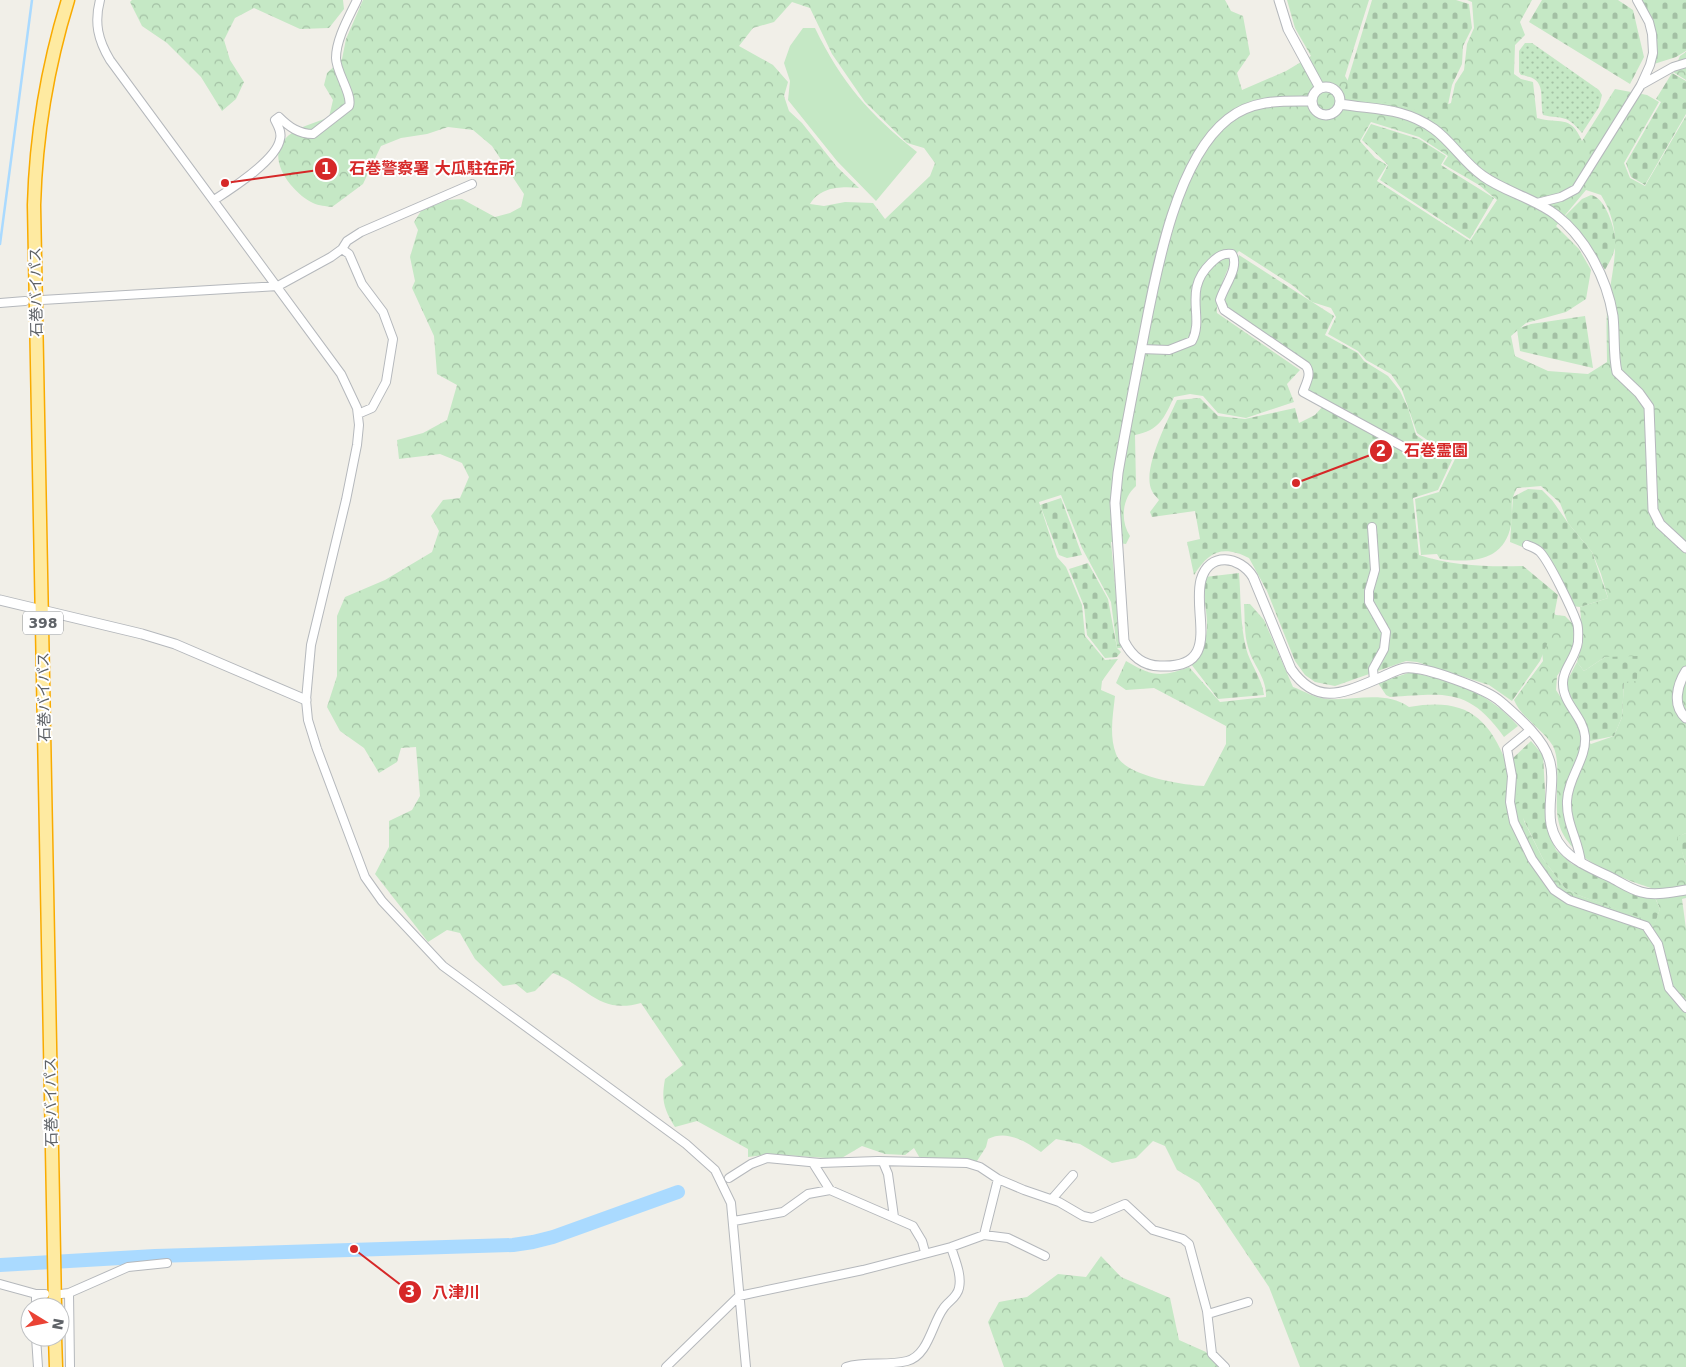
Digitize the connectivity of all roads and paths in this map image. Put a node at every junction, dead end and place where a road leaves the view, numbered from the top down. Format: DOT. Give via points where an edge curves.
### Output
graph roads {
  1 [pos="68,0"];
  2 [pos="100,0"];
  3 [pos="357,0"];
  4 [pos="1279,0"];
  5 [pos="1637,0"];
  6 [pos="1686,64"];
  7 [pos="1641,85"];
  8 [pos="1320,88"];
  9 [pos="1312,101"];
  10 [pos="1340,104"];
  11 [pos="472,184"];
  12 [pos="214,200"];
  13 [pos="1536,203"];
  14 [pos="342,249"];
  15 [pos="278,286"];
  16 [pos="42,300"];
  17 [pos="25,302"];
  18 [pos="0,303"];
  19 [pos="1141,349"];
  20 [pos="358,414"];
  21 [pos="1411,451"];
  22 [pos="1372,526"];
  23 [pos="1527,545"];
  24 [pos="1686,548"];
  25 [pos="0,600"];
  26 [pos="42,610"];
  27 [pos="1686,671"];
  28 [pos="1374,680"];
  29 [pos="1682,697"];
  30 [pos="306,700"];
  31 [pos="1686,718"];
  32 [pos="1529,731"];
  33 [pos="1582,863"];
  34 [pos="1686,890"];
  35 [pos="1686,1008"];
  36 [pos="814,1162"];
  37 [pos="883,1162"];
  38 [pos="1073,1175"];
  39 [pos="729,1178"];
  40 [pos="998,1179"];
  41 [pos="830,1190"];
  42 [pos="1052,1199"];
  43 [pos="894,1217"];
  44 [pos="734,1221"];
  45 [pos="984,1236"];
  46 [pos="951,1247"];
  47 [pos="925,1252"];
  48 [pos="1045,1256"];
  49 [pos="167,1263"];
  50 [pos="0,1284"];
  51 [pos="36,1294"];
  52 [pos="45,1294"];
  53 [pos="739,1296"];
  54 [pos="55,1297"];
  55 [pos="1248,1302"];
  56 [pos="1208,1314"];
  57 [pos="37,1347"];
  58 [pos="55,1347"];
  59 [pos="873,1363"];
  60 [pos="38,1367"];
  61 [pos="56,1367"];
  62 [pos="70,1367"];
  63 [pos="666,1367"];
  64 [pos="746,1367"];
  65 [pos="846,1367"];
  66 [pos="882,1367"];
  67 [pos="1225,1367"];
  1 -- 26 [label="highway, 石巻バイパス / 398" via="46,79 35,176"];
  2 -- 12 [label="street" via="96,28 101,45"];
  3 -- 12 [label="street" via="336,57 337,68 350,98 349,106 313,134 292,129 279,118 275,120 281,132 275,151"];
  4 -- 8 [label="street" via="1288,29"];
  5 -- 7 [label="street" via="1650,25 1653,43 1653,53"];
  6 -- 7 [label="street" via="1673,67"];
  7 -- 13 [label="street" via="1576,189 1561,197"];
  8 -- 9 [label="street"];
  8 -- 10 [label="street" via="1328,86 1335,90 1340,96"];
  9 -- 10 [label="street" via="1315,109 1327,115 1335,112"];
  9 -- 19 [label="street" via="1261,103 1229,118 1213,133 1176,205 1162,248"];
  10 -- 13 [label="street" via="1392,110 1418,120 1435,129 1471,168 1485,178"];
  11 -- 14 [label="street" via="362,232 347,241"];
  12 -- 15 [label="street"];
  13 -- 24 [label="street" via="1557,216 1574,234 1600,273 1613,317 1617,372 1640,393 1649,407 1653,510 1660,524"];
  14 -- 15 [label="street"];
  14 -- 20 [label="street" via="349,254 362,284 383,312 393,339 386,382 372,408"];
  15 -- 16 [label="street"];
  15 -- 20 [label="street" via="341,374"];
  17 -- 18 [label="street"];
  19 -- 21 [label="street" via="1169,350 1192,341 1195,291 1199,280 1221,254 1232,254 1232,270 1220,300 1224,310 1306,366 1309,376 1303,392"];
  19 -- 28 [label="street" via="1115,503 1124,641 1128,649 1144,663 1156,666 1173,667 1193,656 1203,634 1199,588 1202,577 1208,566 1228,560 1239,562 1253,577 1299,681 1318,692 1334,694"];
  20 -- 30 [label="street" via="357,445 344,509 311,645"];
  22 -- 28 [label="street" via="1375,570 1369,602 1386,632 1384,649 1373,669"];
  23 -- 33 [label="street" via="1545,559 1578,631 1575,654 1562,686 1580,718 1585,737 1583,754 1569,786 1567,800 1568,819"];
  25 -- 26 [label="street"];
  26 -- 30 [label="street" via="175,644"];
  26 -- 54 [label="highway, 石巻バイパス / 398"];
  27 -- 29 [label="street" via="1681,680"];
  28 -- 32 [label="street" via="1404,668 1414,668 1468,684 1499,700"];
  29 -- 31 [label="street" via="1676,700"];
  30 -- 44 [label="street" via="317,749 371,889 443,966 706,1160 725,1188"];
  32 -- 33 [label="street" via="1544,748 1550,761 1550,822 1554,835 1562,849"];
  32 -- 35 [label="street" via="1507,750 1512,776 1510,810 1532,859 1559,895 1646,926 1658,944 1669,988"];
  33 -- 34 [label="street" via="1640,892"];
  36 -- 37 [label="street"];
  36 -- 39 [label="street" via="767,1158"];
  36 -- 41 [label="street"];
  37 -- 40 [label="street" via="974,1164"];
  37 -- 43 [label="street" via="888,1174"];
  38 -- 42 [label="street"];
  40 -- 42 [label="street"];
  40 -- 45 [label="street"];
  41 -- 43 [label="street"];
  41 -- 44 [label="street" via="808,1194 783,1212"];
  42 -- 56 [label="street" via="1092,1218 1125,1204 1154,1230 1189,1244"];
  43 -- 47 [label="street" via="912,1226"];
  44 -- 53 [label="street"];
  45 -- 46 [label="street"];
  45 -- 48 [label="street" via="1008,1238"];
  46 -- 47 [label="street"];
  46 -- 59 [label="street" via="960,1287 957,1295 943,1308 920,1353 907,1361"];
  47 -- 53 [label="street" via="863,1270"];
  49 -- 62 [label="street" via="128,1268 65,1294"];
  50 -- 51 [label="street"];
  51 -- 52 [label="street"];
  53 -- 63 [label="street"];
  53 -- 64 [label="street"];
  55 -- 56 [label="street"];
  56 -- 67 [label="street" via="1212,1354"];
  57 -- 60 [label="street"];
  58 -- 61 [label="highway"];
  59 -- 65 [label="street"];
  59 -- 66 [label="street"];
}
